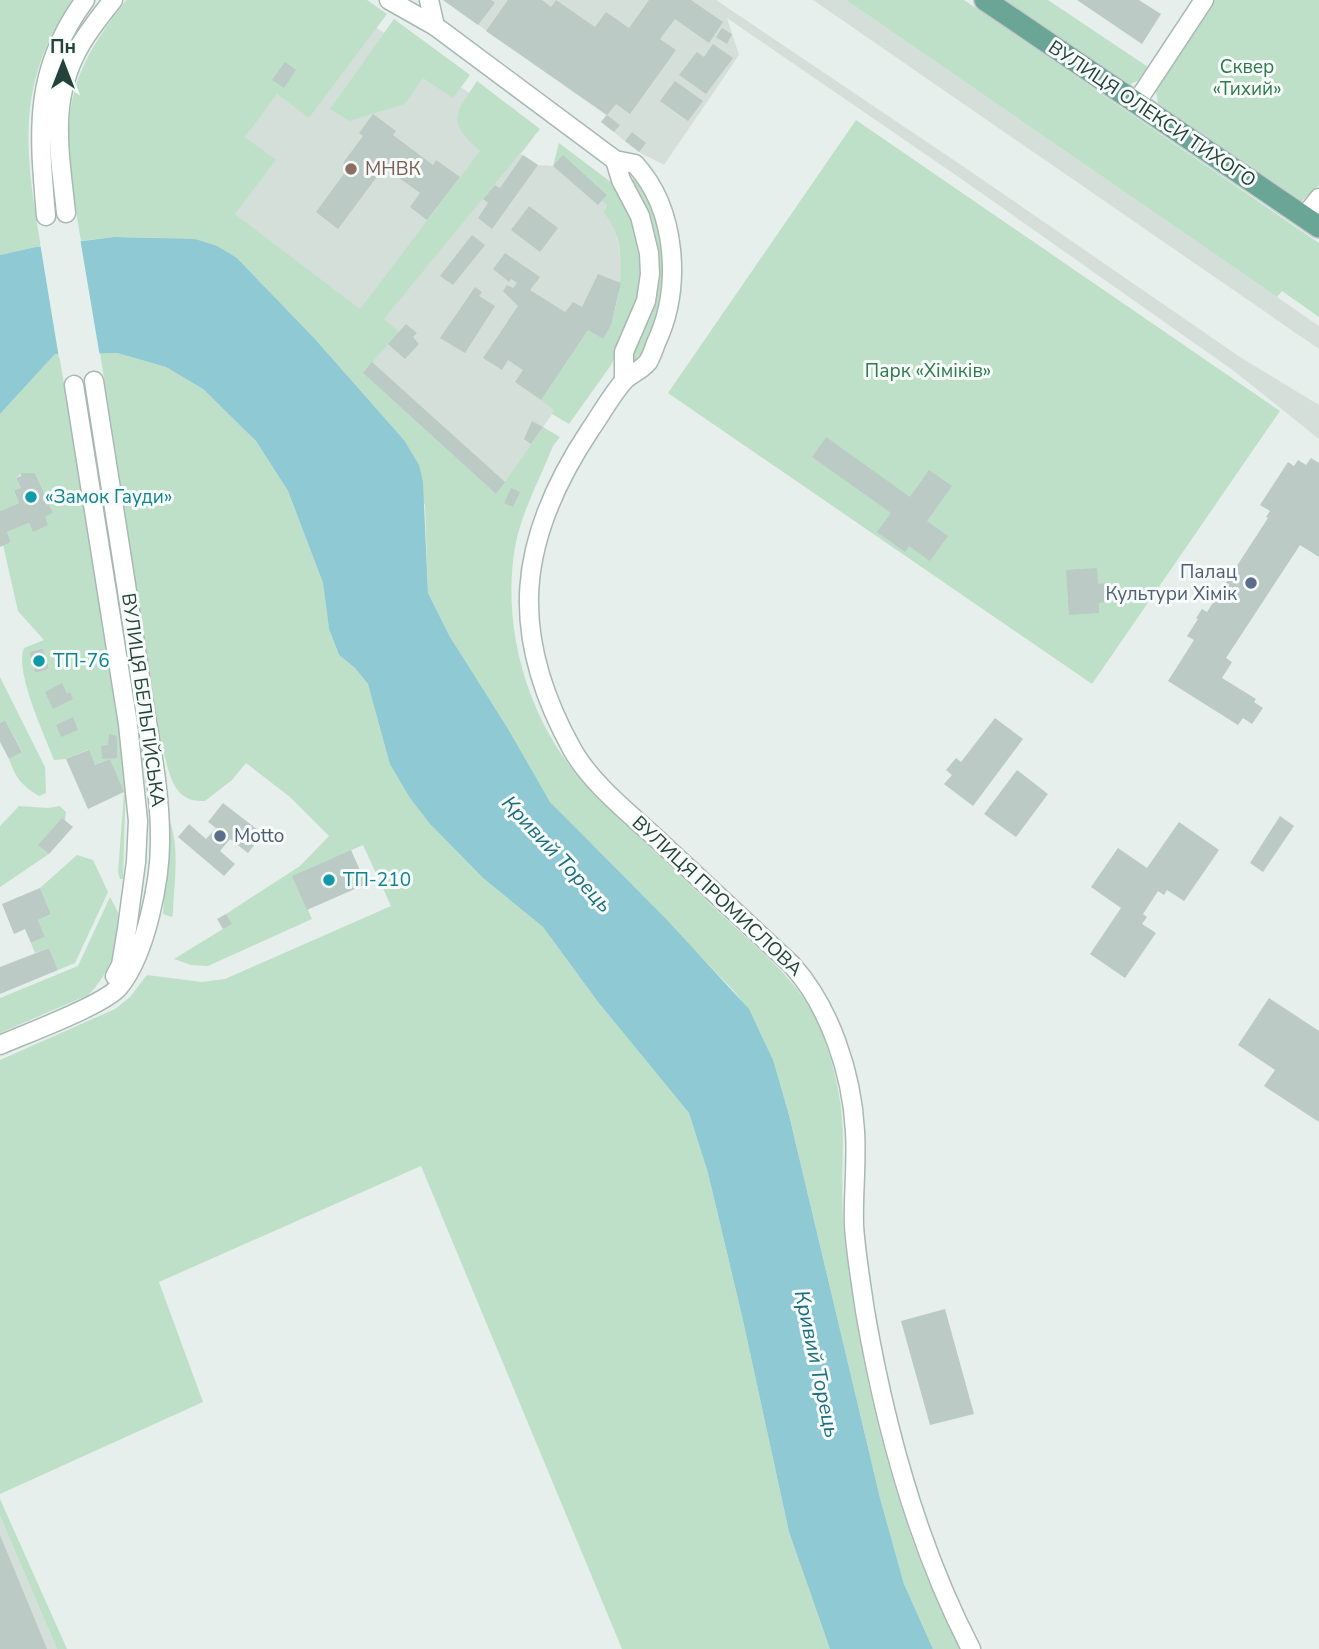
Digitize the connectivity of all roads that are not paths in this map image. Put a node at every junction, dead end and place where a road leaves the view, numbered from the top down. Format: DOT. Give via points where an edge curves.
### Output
graph roads {
  1 [pos="85,0"];
  2 [pos="113,0"];
  3 [pos="389,0"];
  4 [pos="429,0"];
  5 [pos="985,0"];
  6 [pos="1204,0"];
  7 [pos="435,26"];
  8 [pos="1136,103"];
  9 [pos="615,160"];
  10 [pos="1319,198"];
  11 [pos="66,213"];
  12 [pos="46,216"];
  13 [pos="1312,222"];
  14 [pos="624,379"];
  15 [pos="94,381"];
  16 [pos="74,384"];
  17 [pos="98,1002"];
  18 [pos="0,1045"];
  19 [pos="971,1649"];
  1 -- 12 [label="street" via="57,50 41,102"];
  2 -- 11 [label="street" via="81,44 60,97 58,143"];
  3 -- 7 [label="street"];
  4 -- 7 [label="street"];
  5 -- 8 [label="main road, ВУЛИЦЯ ОЛЕКСИ ТИХОГО"];
  6 -- 8 [label="street"];
  7 -- 9 [label="street"];
  8 -- 13 [label="main road, ВУЛИЦЯ ОЛЕКСИ ТИХОГО"];
  9 -- 14 [label="street" via="640,216 650,274 646,301 624,352"];
  9 -- 14 [label="street" via="635,164 652,185 667,227 672,275 660,335 647,363"];
  10 -- 13 [label="street"];
  14 -- 19 [label="street, ВУЛИЦЯ ПРОМИСЛОВА" via="568,464 537,536 528,585 534,655 554,715 580,761 617,802 799,973 820,1002 846,1077 854,1119 854,1230 879,1387 911,1508"];
  15 -- 17 [label="street, ВУЛИЦЯ БЕЛЬГІЙСЬКА" via="154,764 160,839 156,887 131,967 118,989"];
  16 -- 17 [label="street, ВУЛИЦЯ БЕЛЬГІЙСЬКА" via="128,724 138,821 121,965"];
  17 -- 18 [label="street, ВУЛИЦЯ БЕЛЬГІЙСЬКА"];
}
